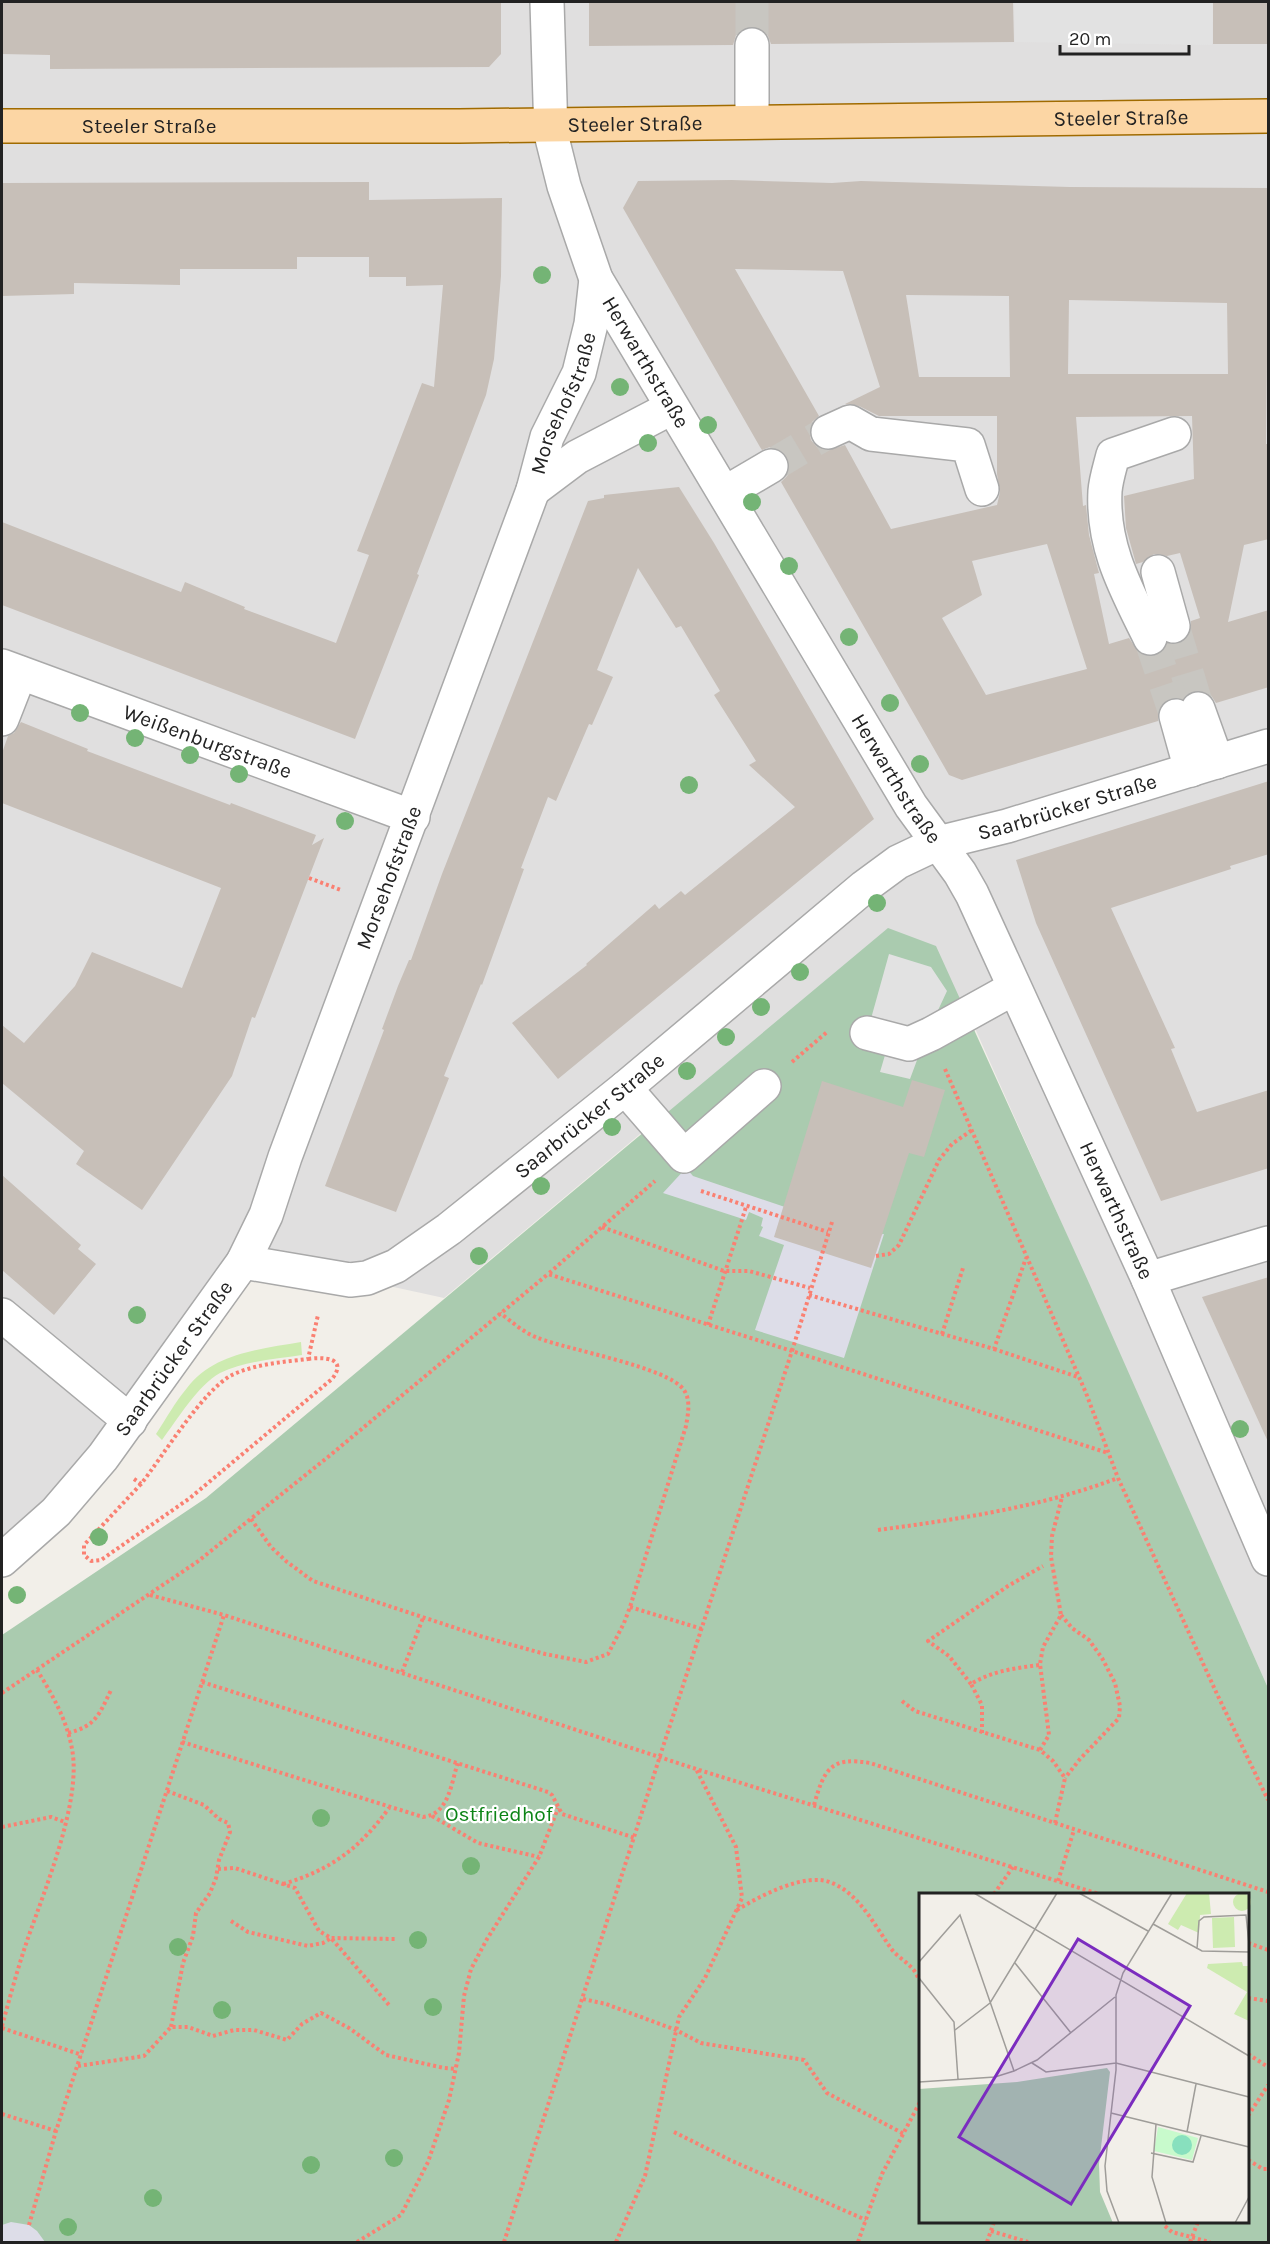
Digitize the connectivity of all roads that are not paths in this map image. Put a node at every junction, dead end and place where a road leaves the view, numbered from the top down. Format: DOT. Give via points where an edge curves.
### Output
graph roads {
  1 [pos="547,2"];
  2 [pos="752,45"];
  3 [pos="1269,116"];
  4 [pos="752,121"];
  5 [pos="550,124"];
  6 [pos="2,126"];
  7 [pos="596,279"];
  8 [pos="671,408"];
  9 [pos="828,432"];
  10 [pos="1174,434"];
  11 [pos="771,466"];
  12 [pos="982,489"];
  13 [pos="533,490"];
  14 [pos="725,493"];
  15 [pos="1158,572"];
  16 [pos="11,669"];
  17 [pos="1187,712"];
  18 [pos="2,719"];
  19 [pos="1269,746"];
  20 [pos="1204,766"];
  21 [pos="413,817"];
  22 [pos="938,843"];
  23 [pos="1014,988"];
  24 [pos="867,1033"];
  25 [pos="764,1086"];
  26 [pos="625,1088"];
  27 [pos="1269,1243"];
  28 [pos="243,1262"];
  29 [pos="1148,1279"];
  30 [pos="2,1315"];
  31 [pos="130,1421"];
  32 [pos="1269,1559"];
  33 [pos="2,1560"];
  1 -- 5 [label="street, Herwarthstraße"];
  2 -- 4 [label="street"];
  3 -- 4 [label="main road, Steeler Straße"];
  4 -- 5 [label="main road, Steeler Straße"];
  5 -- 6 [label="main road, Steeler Straße"];
  5 -- 7 [label="street, Herwarthstraße" via="564,186"];
  7 -- 8 [label="street, Herwarthstraße"];
  7 -- 13 [label="street, Morsehofstraße" via="591,324 579,373 547,437"];
  8 -- 13 [label="street, Morsehofstraße" via="577,457"];
  8 -- 14 [label="street, Herwarthstraße"];
  9 -- 12 [label="street" via="850,422 871,434 968,445"];
  10 -- 15 [label="street" via="1113,455 1105,489 1105,527 1118,572 1162,632"];
  11 -- 14 [label="street"];
  13 -- 21 [label="street, Morsehofstraße"];
  14 -- 22 [label="street, Herwarthstraße" via="911,806"];
  16 -- 18 [label="street"];
  16 -- 21 [label="street, Weißenburgstraße"];
  17 -- 20 [label="street"];
  19 -- 20 [label="street, Saarbrücker Straße"];
  20 -- 22 [label="street, Saarbrücker Straße"];
  21 -- 28 [label="street, Morsehofstraße" via="266,1215"];
  22 -- 23 [label="street, Herwarthstraße" via="972,894"];
  22 -- 26 [label="street, Saarbrücker Straße" via="898,862 864,887"];
  23 -- 24 [label="street" via="909,1044"];
  23 -- 29 [label="street, Herwarthstraße"];
  25 -- 26 [label="street" via="684,1156"];
  26 -- 28 [label="street, Saarbrücker Straße" via="449,1229 396,1266 367,1278 350,1280"];
  27 -- 29 [label="street"];
  28 -- 31 [label="street, Saarbrücker Straße"];
  29 -- 32 [label="street, Herwarthstraße"];
  30 -- 31 [label="street"];
  31 -- 33 [label="street, Saarbrücker Straße" via="56,1512"];
}
